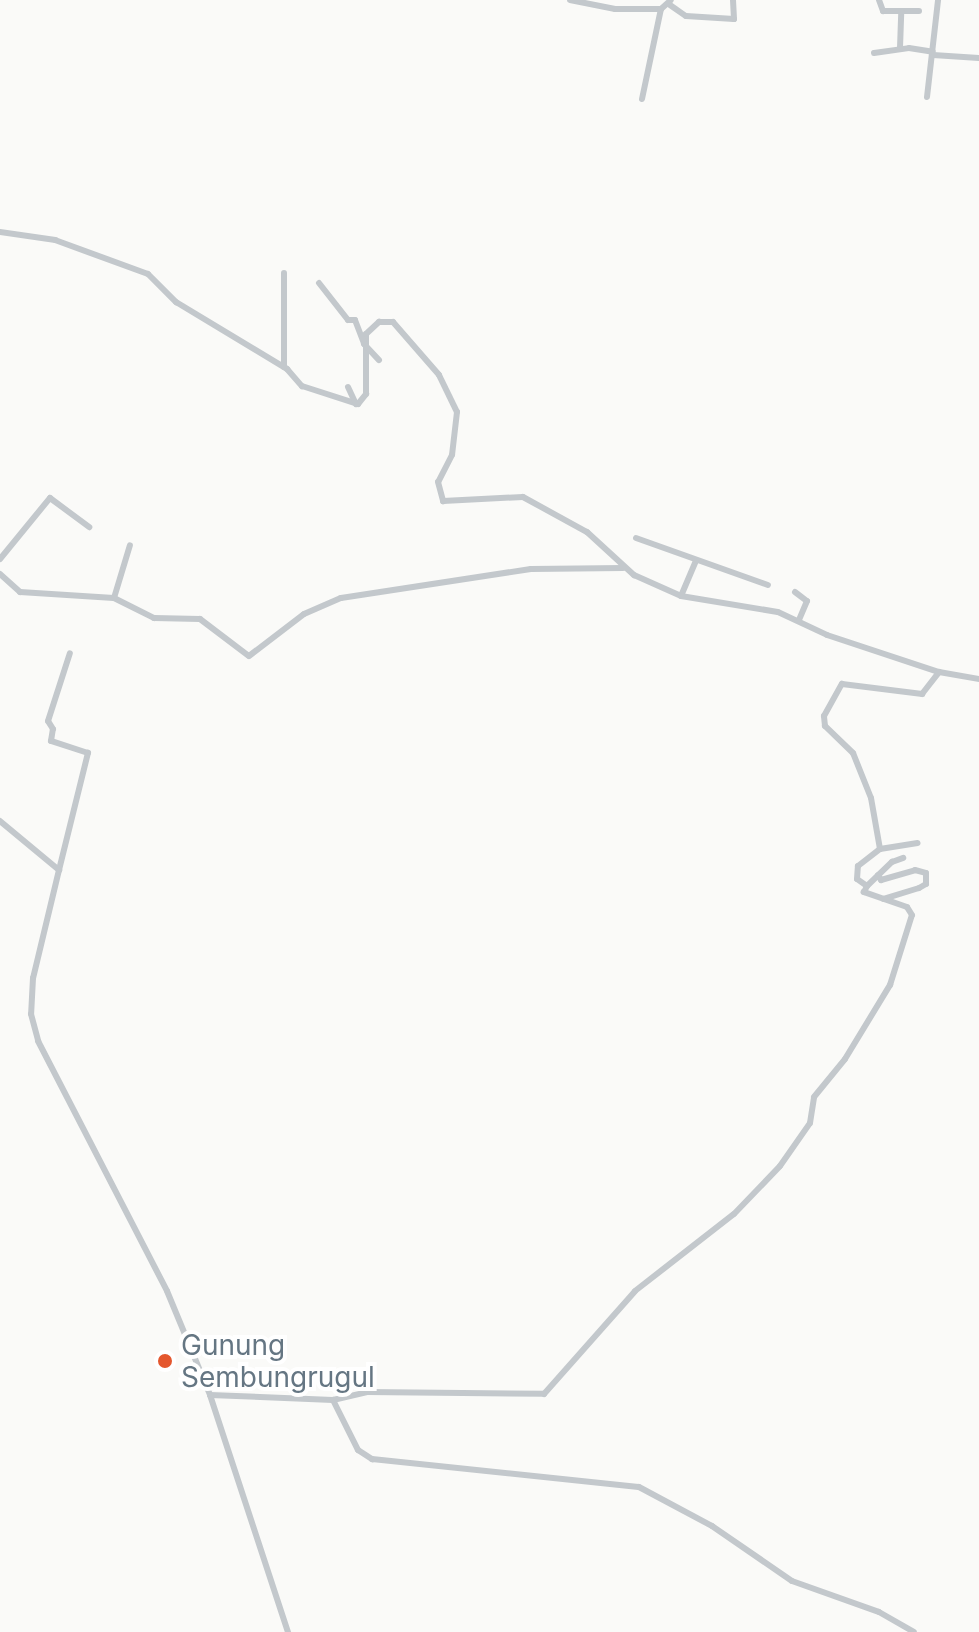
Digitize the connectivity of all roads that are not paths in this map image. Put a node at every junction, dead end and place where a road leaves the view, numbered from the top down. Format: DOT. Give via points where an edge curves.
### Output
graph roads {
  1 [pos="570,0"];
  2 [pos="625,0"];
  3 [pos="733,0"];
  4 [pos="879,0"];
  5 [pos="938,0"];
  6 [pos="580,1"];
  7 [pos="671,2"];
  8 [pos="623,9"];
  9 [pos="661,9"];
  10 [pos="919,11"];
  11 [pos="901,12"];
  12 [pos="900,48"];
  13 [pos="874,53"];
  14 [pos="933,54"];
  15 [pos="979,58"];
  16 [pos="927,97"];
  17 [pos="642,99"];
  18 [pos="0,232"];
  19 [pos="284,273"];
  20 [pos="319,283"];
  21 [pos="364,344"];
  22 [pos="379,360"];
  23 [pos="284,367"];
  24 [pos="348,387"];
  25 [pos="356,404"];
  26 [pos="89,527"];
  27 [pos="636,538"];
  28 [pos="130,545"];
  29 [pos="0,559"];
  30 [pos="696,561"];
  31 [pos="623,568"];
  32 [pos="0,574"];
  33 [pos="768,585"];
  34 [pos="795,592"];
  35 [pos="681,596"];
  36 [pos="114,598"];
  37 [pos="799,620"];
  38 [pos="70,653"];
  39 [pos="939,672"];
  40 [pos="979,679"];
  41 [pos="0,821"];
  42 [pos="918,843"];
  43 [pos="880,849"];
  44 [pos="903,858"];
  45 [pos="59,870"];
  46 [pos="878,875"];
  47 [pos="867,886"];
  48 [pos="882,900"];
  49 [pos="210,1395"];
  50 [pos="333,1400"];
  51 [pos="288,1632"];
  52 [pos="914,1632"];
  1 -- 6 [label="street"];
  2 -- 8 [label="street"];
  3 -- 7 [label="street" via="734,19 686,16"];
  4 -- 11 [label="street" via="883,11"];
  5 -- 14 [label="street"];
  6 -- 8 [label="street"];
  7 -- 9 [label="street"];
  8 -- 9 [label="street"];
  9 -- 17 [label="street"];
  10 -- 11 [label="street"];
  11 -- 12 [label="street"];
  12 -- 13 [label="street"];
  12 -- 14 [label="street"];
  14 -- 15 [label="street"];
  14 -- 16 [label="street"];
  18 -- 23 [label="street" via="55,240 148,274 176,302"];
  19 -- 23 [label="street"];
  20 -- 21 [label="street" via="348,320 355,320"];
  21 -- 22 [label="street"];
  21 -- 25 [label="street" via="365,397"];
  21 -- 31 [label="street" via="368,330 379,322 398,325 423,362 439,375 457,412 452,455 438,482 440,499 523,497 587,532"];
  23 -- 25 [label="street" via="306,389"];
  24 -- 25 [label="street"];
  26 -- 29 [label="street" via="50,498"];
  27 -- 30 [label="street"];
  28 -- 36 [label="street"];
  30 -- 33 [label="street"];
  30 -- 35 [label="street"];
  31 -- 35 [label="street"];
  31 -- 36 [label="street" via="531,569 341,598 304,614 249,656 236,651 206,622 154,618"];
  32 -- 36 [label="street" via="20,592"];
  34 -- 37 [label="street" via="807,601"];
  35 -- 37 [label="street"];
  37 -- 39 [label="street" via="827,635"];
  38 -- 45 [label="street" via="48,721 54,730 51,741 88,753"];
  39 -- 40 [label="street"];
  39 -- 43 [label="street" via="922,694 842,684 824,716 827,730 849,746 868,786"];
  41 -- 45 [label="street"];
  42 -- 43 [label="street"];
  43 -- 47 [label="street" via="856,872"];
  44 -- 46 [label="street"];
  45 -- 49 [label="street" via="33,978 31,1014 38,1041 151,1257"];
  46 -- 47 [label="street"];
  46 -- 48 [label="street" via="881,880 915,870 926,873 926,884"];
  47 -- 48 [label="street" via="864,892"];
  48 -- 50 [label="street" via="913,911 897,966 845,1059 814,1097 810,1123 765,1184 635,1291 547,1392 367,1392"];
  49 -- 50 [label="street"];
  49 -- 51 [label="street"];
  50 -- 52 [label="street" via="366,1458 639,1487 712,1526 792,1581 879,1612"];
}
